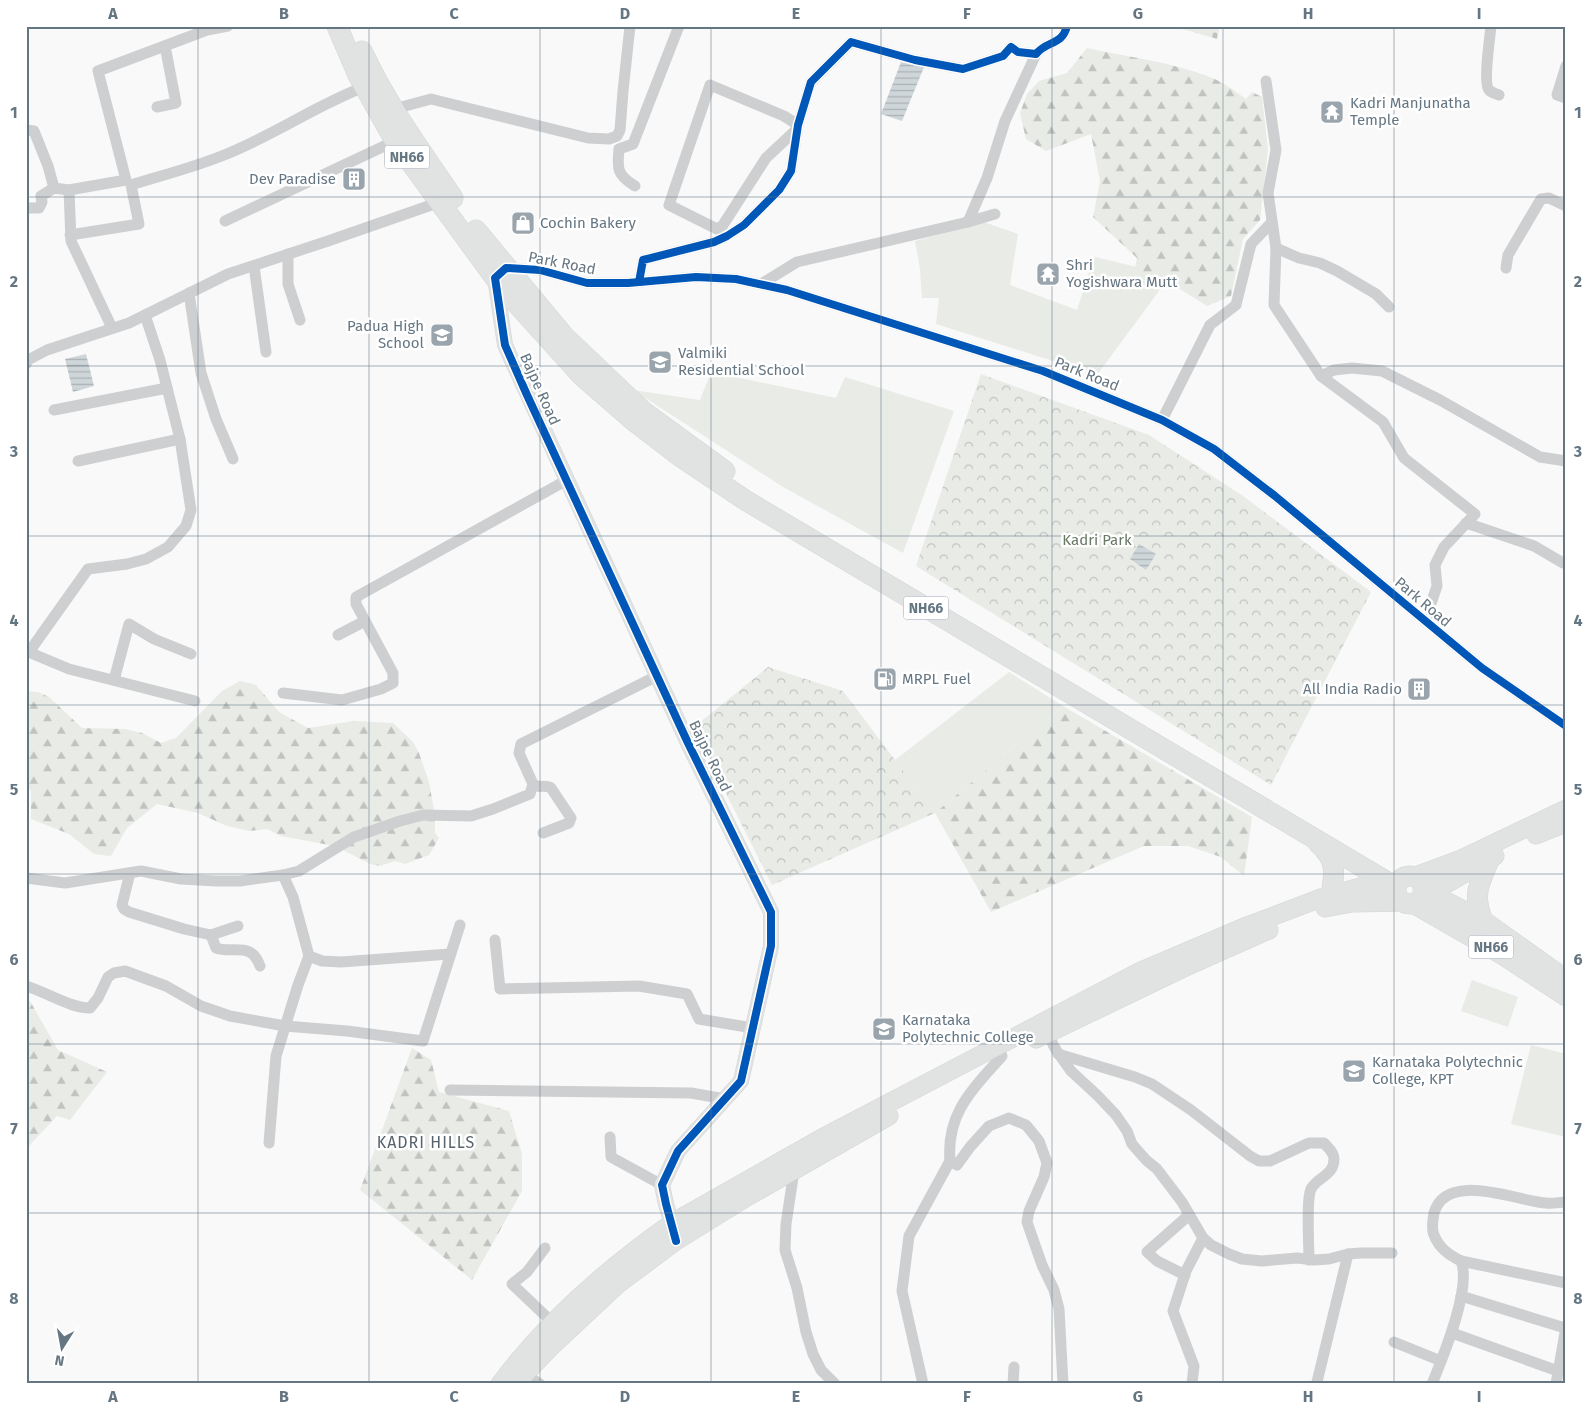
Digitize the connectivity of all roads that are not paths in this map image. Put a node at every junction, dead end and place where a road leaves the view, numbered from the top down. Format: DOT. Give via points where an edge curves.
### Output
graph roads {
  1 [pos="228,26"];
  2 [pos="337,26"];
  3 [pos="351,26"];
  4 [pos="630,26"];
  5 [pos="679,26"];
  6 [pos="1067,26"];
  7 [pos="1491,26"];
  8 [pos="165,46"];
  9 [pos="1036,54"];
  10 [pos="1566,66"];
  11 [pos="1266,80"];
  12 [pos="364,86"];
  13 [pos="1499,95"];
  14 [pos="1566,98"];
  15 [pos="157,107"];
  16 [pos="394,109"];
  17 [pos="797,127"];
  18 [pos="26,130"];
  19 [pos="395,141"];
  20 [pos="635,186"];
  21 [pos="54,188"];
  22 [pos="69,190"];
  23 [pos="440,202"];
  24 [pos="1566,206"];
  25 [pos="26,208"];
  26 [pos="995,214"];
  27 [pos="225,221"];
  28 [pos="968,222"];
  29 [pos="1272,222"];
  30 [pos="70,235"];
  31 [pos="1276,248"];
  32 [pos="288,254"];
  33 [pos="254,266"];
  34 [pos="1506,268"];
  35 [pos="501,273"];
  36 [pos="639,282"];
  37 [pos="761,284"];
  38 [pos="188,293"];
  39 [pos="1389,307"];
  40 [pos="145,315"];
  41 [pos="300,320"];
  42 [pos="112,328"];
  43 [pos="266,352"];
  44 [pos="26,364"];
  45 [pos="1321,376"];
  46 [pos="167,388"];
  47 [pos="54,410"];
  48 [pos="1162,420"];
  49 [pos="180,439"];
  50 [pos="233,459"];
  51 [pos="78,461"];
  52 [pos="1566,461"];
  53 [pos="567,480"];
  54 [pos="1466,523"];
  55 [pos="1566,562"];
  56 [pos="365,621"];
  57 [pos="1425,621"];
  58 [pos="338,635"];
  59 [pos="27,651"];
  60 [pos="191,654"];
  61 [pos="658,676"];
  62 [pos="114,680"];
  63 [pos="283,693"];
  64 [pos="195,701"];
  65 [pos="1566,726"];
  66 [pos="533,784"];
  67 [pos="1566,809"];
  68 [pos="1566,823"];
  69 [pos="543,833"];
  70 [pos="1311,836"];
  71 [pos="1489,860"];
  72 [pos="130,873"];
  73 [pos="283,875"];
  74 [pos="26,878"];
  75 [pos="1409,889"];
  76 [pos="1331,895"];
  77 [pos="1312,906"];
  78 [pos="1483,921"];
  79 [pos="460,925"];
  80 [pos="238,926"];
  81 [pos="211,935"];
  82 [pos="495,940"];
  83 [pos="450,954"];
  84 [pos="308,956"];
  85 [pos="260,966"];
  86 [pos="1566,980"];
  87 [pos="26,986"];
  88 [pos="1566,996"];
  89 [pos="285,1026"];
  90 [pos="753,1028"];
  91 [pos="1047,1033"];
  92 [pos="1008,1049"];
  93 [pos="1058,1054"];
  94 [pos="450,1090"];
  95 [pos="725,1099"];
  96 [pos="610,1136"];
  97 [pos="269,1143"];
  98 [pos="950,1161"];
  99 [pos="794,1171"];
  100 [pos="662,1185"];
  101 [pos="1566,1202"];
  102 [pos="1189,1215"];
  103 [pos="672,1223"];
  104 [pos="1203,1238"];
  105 [pos="676,1241"];
  106 [pos="545,1248"];
  107 [pos="1392,1253"];
  108 [pos="1348,1254"];
  109 [pos="1309,1260"];
  110 [pos="1461,1261"];
  111 [pos="1185,1275"];
  112 [pos="1566,1283"];
  113 [pos="1461,1296"];
  114 [pos="553,1323"];
  115 [pos="1565,1330"];
  116 [pos="1452,1333"];
  117 [pos="1394,1342"];
  118 [pos="1440,1361"];
  119 [pos="1014,1367"];
  120 [pos="1558,1371"];
  121 [pos="522,1379"];
  122 [pos="500,1384"];
  123 [pos="540,1384"];
  124 [pos="835,1384"];
  125 [pos="924,1384"];
  126 [pos="1013,1384"];
  127 [pos="1063,1384"];
  128 [pos="1192,1384"];
  129 [pos="1318,1384"];
  130 [pos="1432,1384"];
  131 [pos="1556,1384"];
  1 -- 8 [label="street" via="207,30"];
  2 -- 12 [label="highway, NH66"];
  3 -- 16 [label="highway, NH66"];
  4 -- 16 [label="street" via="620,130 610,139 588,138 431,99"];
  5 -- 20 [label="street" via="633,144 619,149 618,167 625,180"];
  6 -- 9 [label="street" via="1061,38"];
  7 -- 13 [label="street" via="1487,86"];
  8 -- 15 [label="street" via="176,103"];
  8 -- 22 [label="street" via="98,71 126,180"];
  9 -- 17 [label="street" via="1018,52 1011,46 1003,56 963,69 851,42 811,82"];
  9 -- 28 [label="street" via="1005,121 987,178"];
  10 -- 14 [label="street" via="1557,95"];
  11 -- 29 [label="street" via="1276,150 1268,193"];
  12 -- 19 [label="highway, NH66"];
  12 -- 30 [label="street" via="219,157 131,185 139,224"];
  16 -- 35 [label="highway, NH66"];
  17 -- 17 [label="street" via="784,116 710,86 669,205 717,229 723,225 766,158"];
  17 -- 36 [label="street" via="791,171 779,190 744,225 714,242 643,260"];
  18 -- 21 [label="street" via="34,131"];
  19 -- 23 [label="highway, NH66"];
  19 -- 27 [label="street"];
  21 -- 22 [label="street"];
  21 -- 25 [label="street" via="42,196 39,208"];
  22 -- 30 [label="street"];
  23 -- 32 [label="street"];
  23 -- 35 [label="highway, NH66"];
  24 -- 34 [label="street" via="1548,198 1541,199 1508,255"];
  26 -- 28 [label="street"];
  28 -- 37 [label="street" via="797,262"];
  29 -- 31 [label="street"];
  29 -- 48 [label="street" via="1252,244 1236,305 1210,325"];
  30 -- 42 [label="street"];
  31 -- 39 [label="street" via="1337,271 1376,294"];
  31 -- 45 [label="street" via="1274,305"];
  32 -- 33 [label="street"];
  32 -- 41 [label="street" via="288,284"];
  33 -- 38 [label="street"];
  33 -- 43 [label="street"];
  35 -- 36 [label="street, Park Road" via="540,270 587,283"];
  35 -- 53 [label="street, Bajpe Road" via="505,345"];
  35 -- 70 [label="highway, NH66" via="581,375 678,456 745,500"];
  35 -- 75 [label="highway, NH66" via="644,412 735,477 1095,693"];
  36 -- 37 [label="street, Park Road" via="696,277"];
  37 -- 48 [label="street, Park Road" via="1043,371"];
  38 -- 40 [label="street"];
  38 -- 50 [label="street" via="201,373"];
  40 -- 42 [label="street"];
  40 -- 46 [label="street"];
  42 -- 44 [label="street" via="47,350"];
  45 -- 52 [label="street" via="1334,370 1352,368 1382,371 1540,457"];
  45 -- 54 [label="street" via="1383,422 1404,458 1474,514"];
  46 -- 47 [label="street"];
  46 -- 49 [label="street"];
  48 -- 57 [label="street, Park Road" via="1214,449 1260,484"];
  49 -- 51 [label="street"];
  49 -- 59 [label="street" via="191,510 186,526 168,547 146,559 88,569"];
  53 -- 56 [label="street" via="356,597"];
  53 -- 61 [label="street, Bajpe Road"];
  54 -- 55 [label="street" via="1534,546"];
  54 -- 57 [label="street" via="1444,547 1435,565 1436,586"];
  56 -- 58 [label="street"];
  56 -- 63 [label="street" via="394,673 393,683 342,700"];
  57 -- 65 [label="street, Park Road" via="1482,668"];
  59 -- 62 [label="street" via="70,669"];
  60 -- 62 [label="street" via="154,639 129,624"];
  61 -- 66 [label="street" via="521,744 519,752"];
  61 -- 90 [label="street, Bajpe Road" via="771,912 771,946"];
  62 -- 64 [label="street"];
  66 -- 69 [label="street" via="551,788 571,818 569,823"];
  66 -- 73 [label="street" via="530,794 471,816 423,815 354,837 300,871"];
  67 -- 75 [label="main road" via="1459,860"];
  68 -- 71 [label="main road" via="1511,845"];
  70 -- 75 [label="highway, NH66"];
  70 -- 76 [label="highway" via="1328,852 1334,869"];
  71 -- 75 [label="main road" via="1448,883"];
  71 -- 78 [label="highway" via="1476,903"];
  72 -- 73 [label="street" via="216,881"];
  72 -- 74 [label="street" via="65,884"];
  72 -- 81 [label="street" via="122,905 124,910"];
  73 -- 84 [label="street" via="293,897"];
  75 -- 76 [label="main road" via="1364,886"];
  75 -- 77 [label="main road" via="1352,903"];
  75 -- 78 [label="highway, NH66"];
  75 -- 88 [label="highway, NH66"];
  76 -- 77 [label="main road"];
  77 -- 91 [label="main road" via="1308,912"];
  77 -- 92 [label="main road" via="1242,928 1141,971"];
  78 -- 86 [label="highway, NH66"];
  79 -- 83 [label="street"];
  80 -- 81 [label="street"];
  81 -- 85 [label="street" via="216,948 248,951 258,959"];
  82 -- 90 [label="street" via="500,989 639,986 686,994 699,1019"];
  83 -- 84 [label="street" via="341,962"];
  83 -- 89 [label="street" via="423,1041"];
  84 -- 89 [label="street"];
  87 -- 89 [label="street" via="82,1008 90,1008 108,977 124,971 166,986 201,1006 230,1016"];
  89 -- 97 [label="street" via="276,1056"];
  90 -- 95 [label="street, Bajpe Road" via="741,1081"];
  91 -- 92 [label="main road"];
  91 -- 93 [label="street"];
  92 -- 98 [label="street" via="966,1097 955,1120 949,1147"];
  92 -- 99 [label="main road"];
  92 -- 103 [label="main road" via="822,1138"];
  93 -- 102 [label="street" via="1116,1115 1132,1144 1158,1169"];
  93 -- 109 [label="street" via="1152,1084 1259,1161 1270,1161 1309,1143 1324,1143 1332,1151 1333,1166 1311,1188 1308,1200"];
  94 -- 95 [label="street" via="690,1093"];
  95 -- 100 [label="street, Bajpe Road" via="678,1151"];
  96 -- 100 [label="street" via="611,1157"];
  98 -- 125 [label="street" via="909,1236 902,1291"];
  98 -- 127 [label="street" via="957,1165 989,1126 1008,1118 1026,1125 1039,1141 1047,1163 1027,1222 1059,1309"];
  99 -- 105 [label="main road"];
  99 -- 124 [label="street" via="785,1250 813,1354 821,1370"];
  100 -- 103 [label="street"];
  101 -- 110 [label="street" via="1547,1203 1481,1191 1459,1190 1445,1196 1437,1204 1433,1234 1448,1254"];
  102 -- 104 [label="street"];
  102 -- 111 [label="street" via="1147,1252 1157,1261"];
  103 -- 105 [label="street"];
  103 -- 114 [label="main road" via="574,1301"];
  104 -- 109 [label="street" via="1242,1259"];
  104 -- 111 [label="street"];
  105 -- 121 [label="main road" via="617,1285"];
  106 -- 114 [label="street" via="527,1272 512,1284"];
  107 -- 108 [label="street"];
  108 -- 109 [label="street"];
  108 -- 129 [label="street"];
  110 -- 112 [label="street"];
  110 -- 113 [label="street" via="1464,1268"];
  111 -- 128 [label="street" via="1173,1311 1194,1366"];
  113 -- 115 [label="street"];
  113 -- 116 [label="street"];
  114 -- 122 [label="main road"];
  115 -- 120 [label="street"];
  116 -- 118 [label="street"];
  116 -- 120 [label="street"];
  117 -- 118 [label="street"];
  118 -- 130 [label="street"];
  119 -- 126 [label="street"];
  120 -- 131 [label="street"];
  121 -- 123 [label="street"];
}
